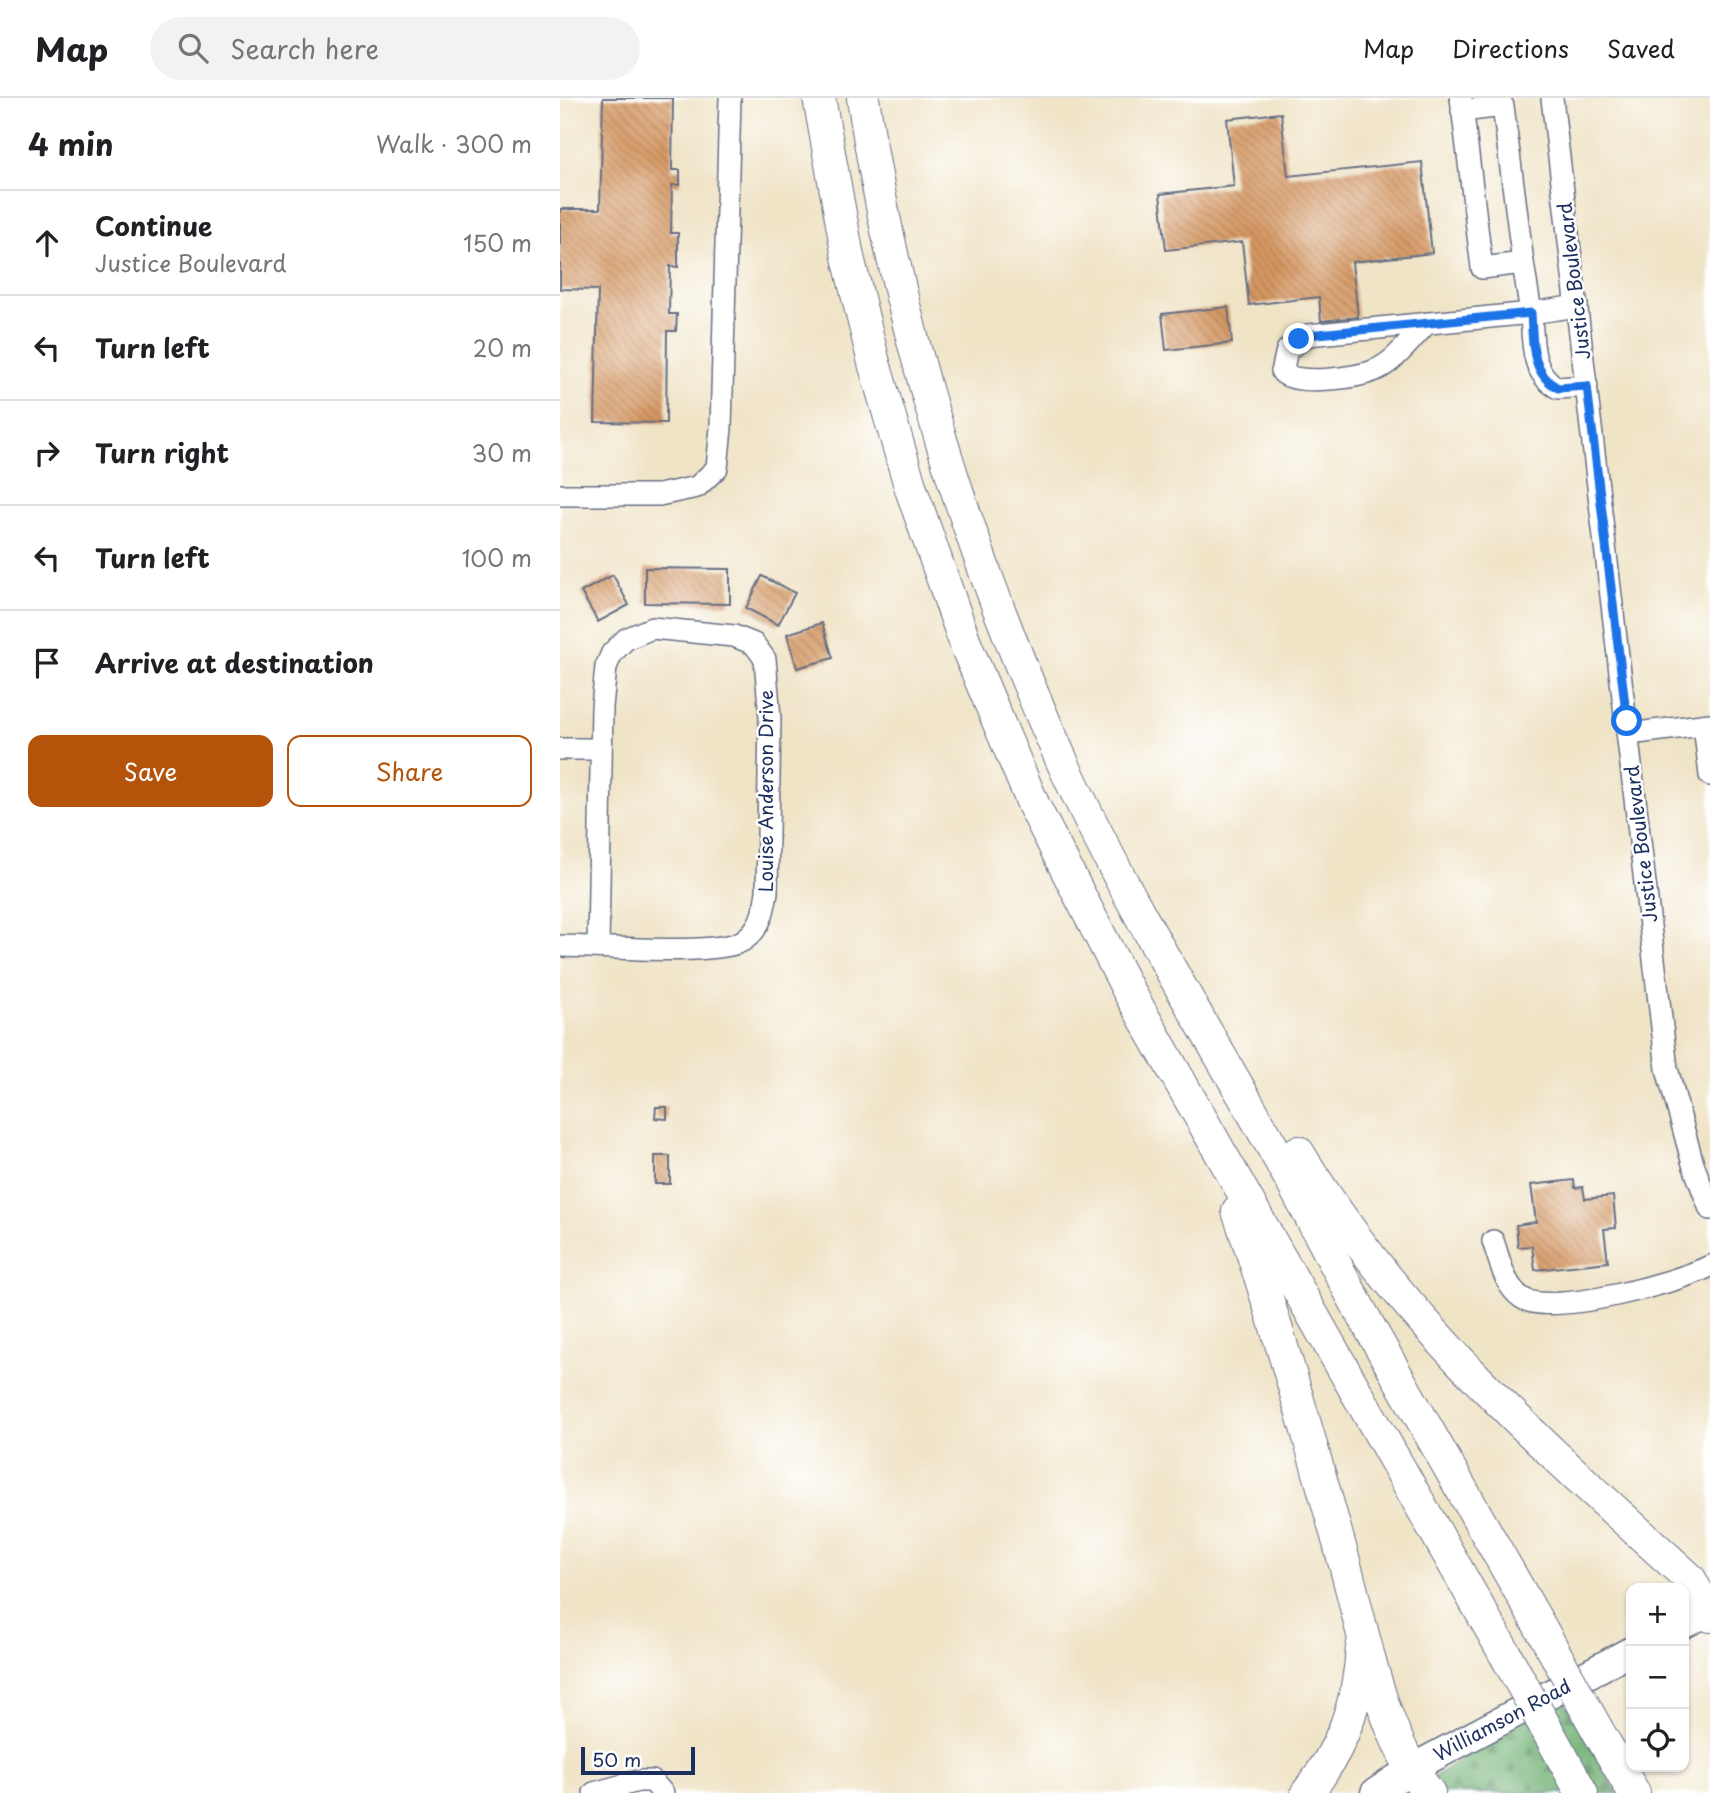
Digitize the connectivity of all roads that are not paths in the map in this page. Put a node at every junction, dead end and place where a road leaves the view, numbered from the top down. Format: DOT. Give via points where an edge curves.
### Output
graph roads {
  1 [pos="730,98"];
  2 [pos="818,98"];
  3 [pos="863,98"];
  4 [pos="1552,98"];
  5 [pos="1462,105"];
  6 [pos="1523,263"];
  7 [pos="1577,306"];
  8 [pos="1531,313"];
  9 [pos="1427,324"];
  10 [pos="1587,386"];
  11 [pos="560,495"];
  12 [pos="1707,724"];
  13 [pos="1629,734"];
  14 [pos="560,749"];
  15 [pos="601,749"];
  16 [pos="1710,775"];
  17 [pos="1129,897"];
  18 [pos="560,946"];
  19 [pos="598,947"];
  20 [pos="1213,1142"];
  21 [pos="1710,1209"];
  22 [pos="1493,1241"];
  23 [pos="1710,1266"];
  24 [pos="1703,1616"];
  25 [pos="1363,1632"];
  26 [pos="1626,1654"];
  27 [pos="1420,1781"];
  28 [pos="594,1793"];
  29 [pos="663,1793"];
  30 [pos="1307,1793"];
  31 [pos="1375,1793"];
  32 [pos="1583,1793"];
  33 [pos="1634,1793"];
  1 -- 11 [label="street" via="717,468 696,487 659,495"];
  2 -- 20 [label="highway" via="848,257 874,363 911,489 967,648 1066,873"];
  3 -- 17 [label="highway" via="909,321 953,475 1050,731"];
  4 -- 7 [label="street, Justice Boulevard"];
  5 -- 6 [label="street" via="1503,106"];
  5 -- 6 [label="street" via="1482,268"];
  6 -- 8 [label="street"];
  7 -- 8 [label="street"];
  7 -- 10 [label="street, Justice Boulevard"];
  8 -- 9 [label="street"];
  8 -- 10 [label="street" via="1540,372 1558,388"];
  9 -- 9 [label="street" via="1308,335 1287,350 1282,372 1293,380 1307,380 1374,371"];
  10 -- 13 [label="street, Justice Boulevard"];
  12 -- 13 [label="street"];
  12 -- 16 [label="street"];
  13 -- 21 [label="street, Justice Boulevard" via="1667,1069"];
  14 -- 15 [label="street"];
  15 -- 19 [label="street, Louise Anderson Drive"];
  15 -- 19 [label="street, Louise Anderson Drive" via="606,667 626,639 652,628 734,636 754,644 765,659 770,718 767,892 756,929 743,942 712,949"];
  17 -- 24 [label="highway" via="1219,1020 1329,1203 1419,1320 1492,1395 1690,1579"];
  17 -- 33 [label="highway, bridge"];
  18 -- 19 [label="street, Louise Anderson Drive"];
  20 -- 25 [label="highway" via="1265,1295"];
  20 -- 32 [label="highway, bridge"];
  22 -- 23 [label="street" via="1510,1286 1524,1299 1560,1302 1655,1288"];
  25 -- 27 [label="highway" via="1395,1735"];
  25 -- 30 [label="highway" via="1360,1677 1347,1726"];
  26 -- 27 [label="main road, Williamson Road"];
  27 -- 31 [label="main road, Williamson Road"];
  28 -- 29 [label="street" via="652,1781"];
}
